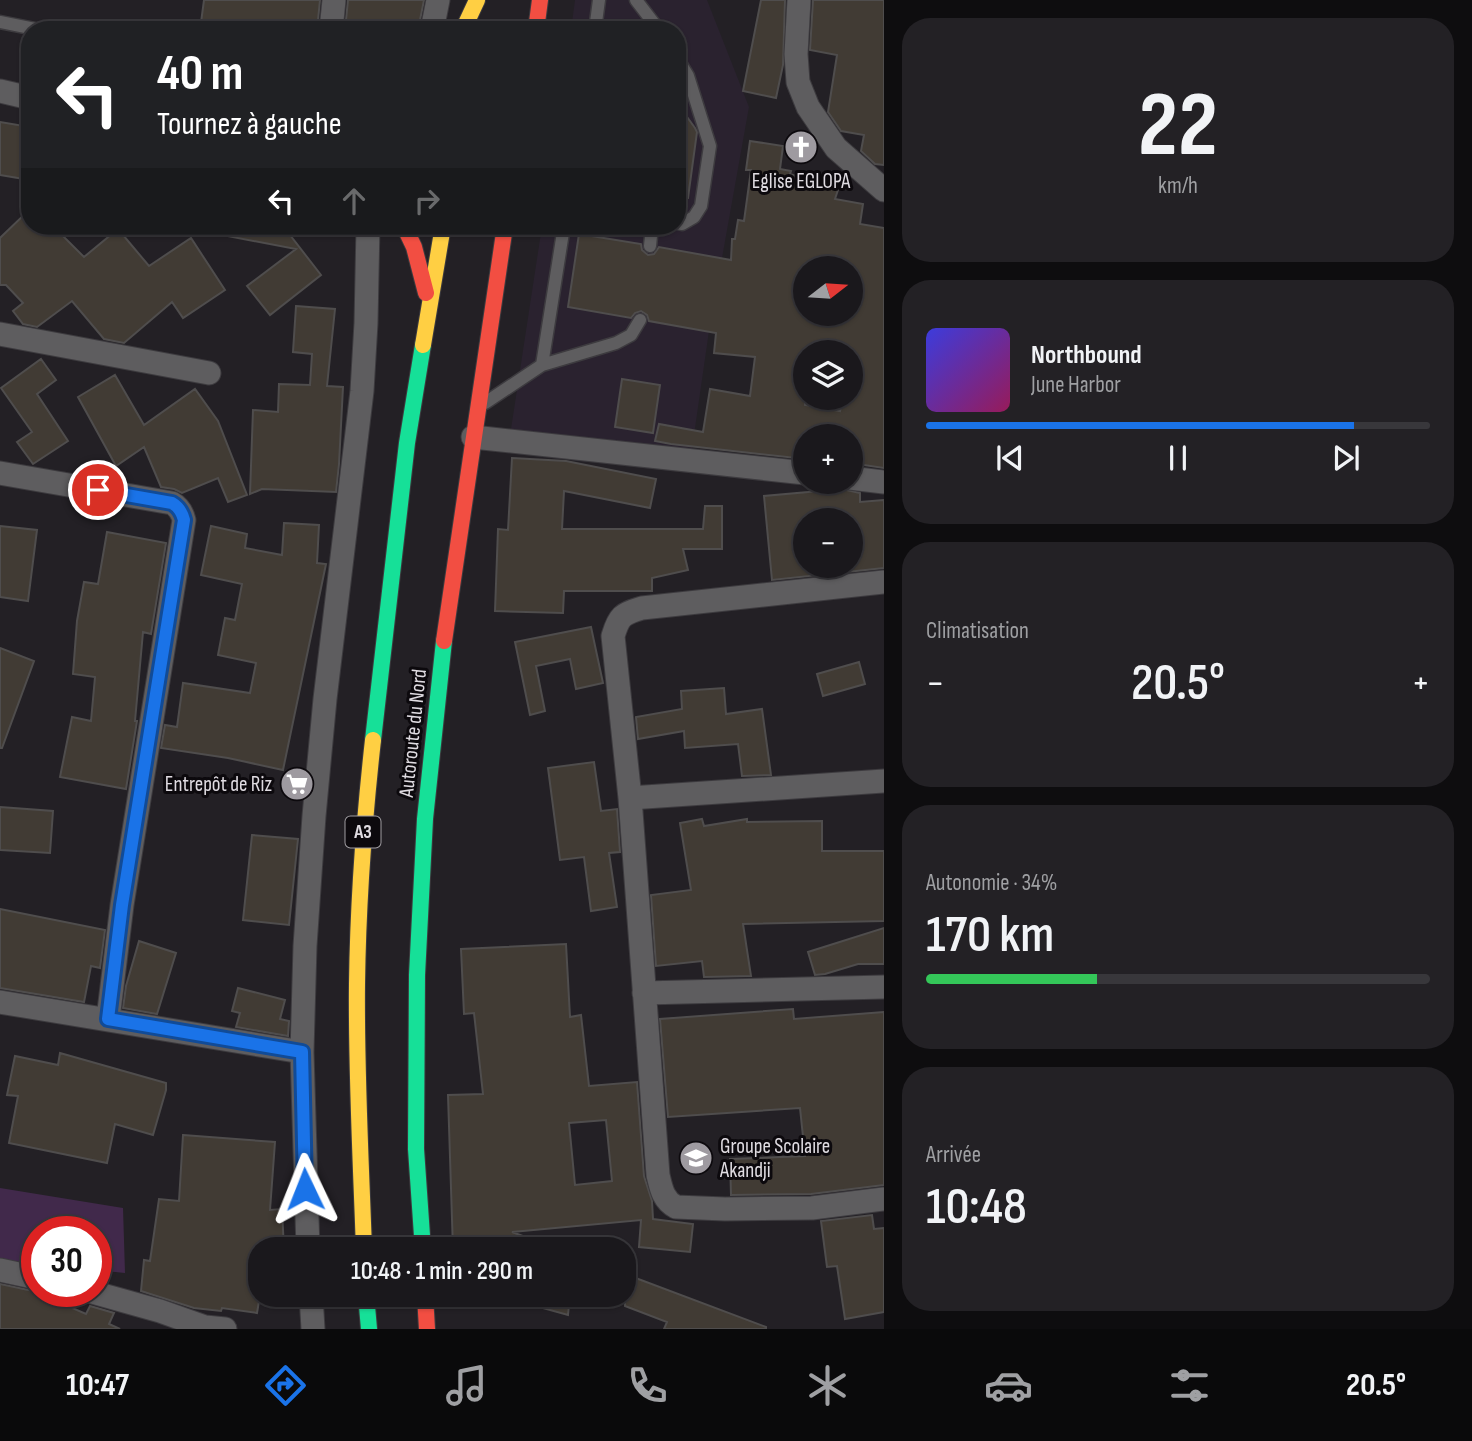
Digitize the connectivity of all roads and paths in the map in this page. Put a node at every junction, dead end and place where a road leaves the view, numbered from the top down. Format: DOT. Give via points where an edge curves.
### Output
graph roads {
  1 [pos="334,0"];
  2 [pos="438,0"];
  3 [pos="478,0"];
  4 [pos="540,0"];
  5 [pos="599,0"];
  6 [pos="636,0"];
  7 [pos="799,0"];
  8 [pos="332,21"];
  9 [pos="434,21"];
  10 [pos="468,21"];
  11 [pos="475,21"];
  12 [pos="537,21"];
  13 [pos="596,21"];
  14 [pos="652,21"];
  15 [pos="0,22"];
  16 [pos="21,26"];
  17 [pos="686,73"];
  18 [pos="0,91"];
  19 [pos="21,96"];
  20 [pos="884,190"];
  21 [pos="686,221"];
  22 [pos="368,235"];
  23 [pos="408,235"];
  24 [pos="442,235"];
  25 [pos="504,235"];
  26 [pos="563,235"];
  27 [pos="651,235"];
  28 [pos="650,246"];
  29 [pos="429,310"];
  30 [pos="640,320"];
  31 [pos="0,334"];
  32 [pos="542,365"];
  33 [pos="209,373"];
  34 [pos="477,409"];
  35 [pos="472,437"];
  36 [pos="793,472"];
  37 [pos="0,473"];
  38 [pos="863,480"];
  39 [pos="884,482"];
  40 [pos="884,582"];
  41 [pos="884,780"];
  42 [pos="630,798"];
  43 [pos="884,987"];
  44 [pos="645,993"];
  45 [pos="0,1002"];
  46 [pos="108,1019"];
  47 [pos="302,1052"];
  48 [pos="884,1199"];
  49 [pos="308,1237"];
  50 [pos="364,1237"];
  51 [pos="422,1237"];
  52 [pos="0,1270"];
  53 [pos="21,1275"];
  54 [pos="112,1298"];
  55 [pos="312,1307"];
  56 [pos="367,1307"];
  57 [pos="426,1307"];
  58 [pos="225,1329"];
  59 [pos="313,1329"];
  60 [pos="369,1329"];
  61 [pos="427,1329"];
  1 -- 8 [label="street"];
  2 -- 9 [label="street"];
  3 -- 10 [label="highway"];
  3 -- 11 [label="highway"];
  4 -- 12 [label="highway"];
  5 -- 13 [label="lane"];
  6 -- 14 [label="lane"];
  7 -- 20 [label="street" via="798,82 808,107 836,148"];
  15 -- 16 [label="lane"];
  17 -- 21 [label="lane" via="710,146 701,206"];
  18 -- 19 [label="street"];
  22 -- 47 [label="street" via="362,391 314,816"];
  23 -- 29 [label="highway"];
  24 -- 29 [label="highway, Autoroute du Nord / A3"];
  25 -- 34 [label="highway, Autoroute du Nord"];
  26 -- 32 [label="lane"];
  27 -- 28 [label="lane"];
  29 -- 50 [label="highway, Autoroute du Nord / A3" via="407,443 364,819 357,984"];
  30 -- 32 [label="lane" via="631,335 616,343"];
  31 -- 33 [label="street"];
  32 -- 34 [label="lane"];
  34 -- 35 [label="highway, Autoroute du Nord"];
  35 -- 36 [label="street"];
  35 -- 51 [label="highway, Autoroute du Nord" via="425,819 417,989 416,1149"];
  37 -- 46 [label="street" via="172,503 184,520"];
  38 -- 39 [label="street"];
  40 -- 42 [label="street" via="626,613 618,620 613,636"];
  41 -- 42 [label="street"];
  42 -- 44 [label="street"];
  43 -- 44 [label="street"];
  44 -- 48 [label="street" via="658,1175 664,1197 671,1204 774,1209"];
  45 -- 46 [label="street"];
  46 -- 47 [label="street"];
  47 -- 49 [label="street"];
  52 -- 53 [label="street"];
  54 -- 58 [label="street"];
  55 -- 59 [label="street"];
  56 -- 60 [label="highway"];
  57 -- 61 [label="highway"];
}
